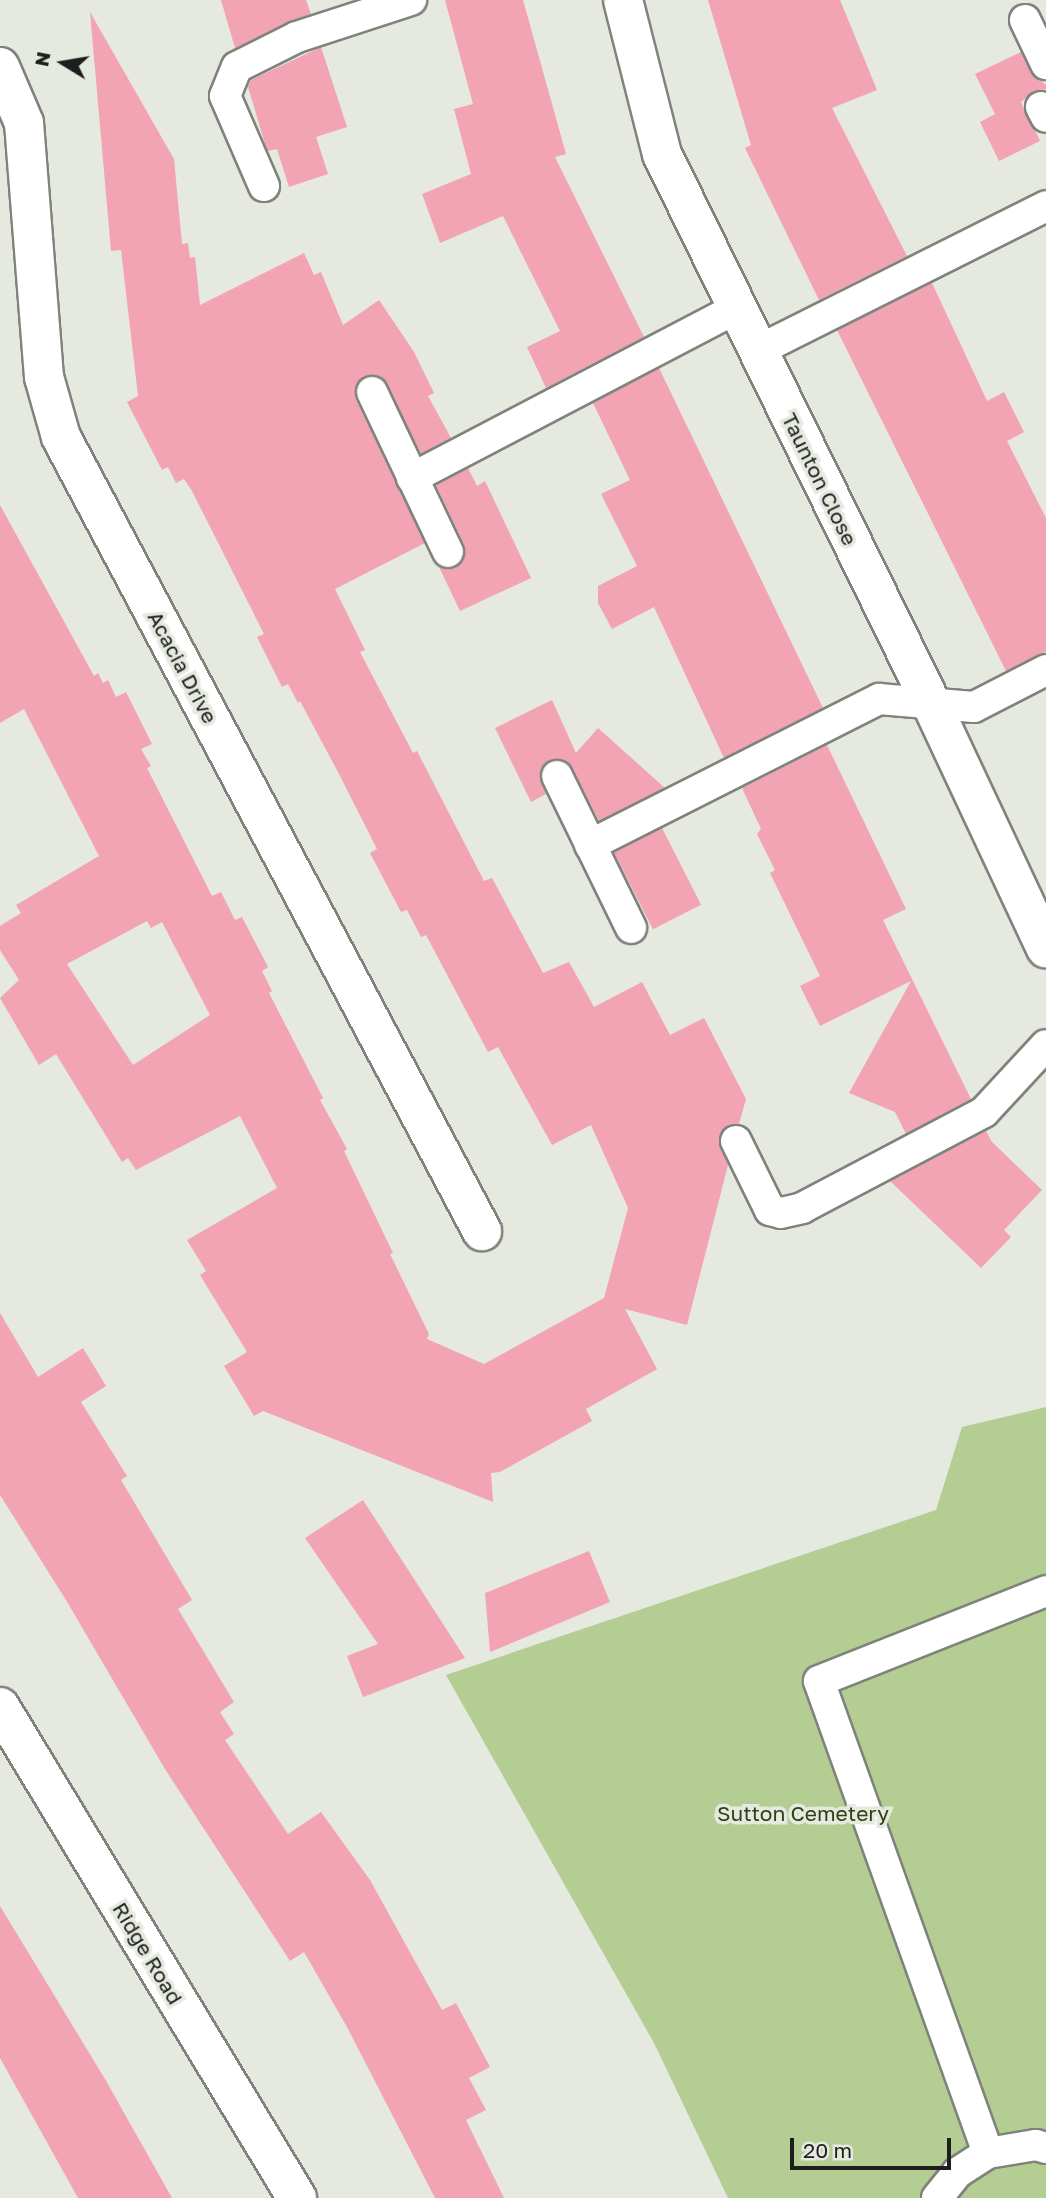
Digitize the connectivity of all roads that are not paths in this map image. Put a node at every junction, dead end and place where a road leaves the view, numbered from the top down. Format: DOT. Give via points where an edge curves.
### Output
graph roads {
  1 [pos="411,0"];
  2 [pos="624,0"];
  3 [pos="1025,20"];
  4 [pos="1046,64"];
  5 [pos="0,67"];
  6 [pos="264,186"];
  7 [pos="1046,206"];
  8 [pos="737,309"];
  9 [pos="757,351"];
  10 [pos="372,392"];
  11 [pos="412,478"];
  12 [pos="448,552"];
  13 [pos="1046,670"];
  14 [pos="931,704"];
  15 [pos="557,776"];
  16 [pos="590,845"];
  17 [pos="631,928"];
  18 [pos="1046,948"];
  19 [pos="1046,1045"];
  20 [pos="736,1142"];
  21 [pos="482,1231"];
  22 [pos="1046,1591"];
  23 [pos="0,1707"];
  24 [pos="1046,2148"];
  25 [pos="988,2153"];
  26 [pos="297,2198"];
  27 [pos="937,2198"];
  1 -- 6 [label="lane" via="297,37 237,67 225,96"];
  2 -- 8 [label="street, Taunton Close" via="662,155"];
  3 -- 4 [label="lane"];
  5 -- 21 [label="street, Acacia Drive" via="24,123 44,377 61,437"];
  7 -- 9 [label="lane"];
  8 -- 9 [label="street, Taunton Close"];
  8 -- 11 [label="lane"];
  9 -- 14 [label="street, Taunton Close"];
  10 -- 11 [label="lane"];
  11 -- 12 [label="lane"];
  13 -- 14 [label="lane" via="974,707"];
  14 -- 16 [label="lane" via="879,699"];
  14 -- 18 [label="street, Taunton Close"];
  15 -- 16 [label="lane"];
  16 -- 17 [label="lane"];
  19 -- 20 [label="lane" via="984,1112 803,1208 781,1213 770,1210"];
  22 -- 25 [label="lane" via="819,1681"];
  23 -- 26 [label="street, Ridge Road"];
  24 -- 25 [label="lane" via="1036,2145"];
  25 -- 27 [label="lane" via="957,2173"];
}
